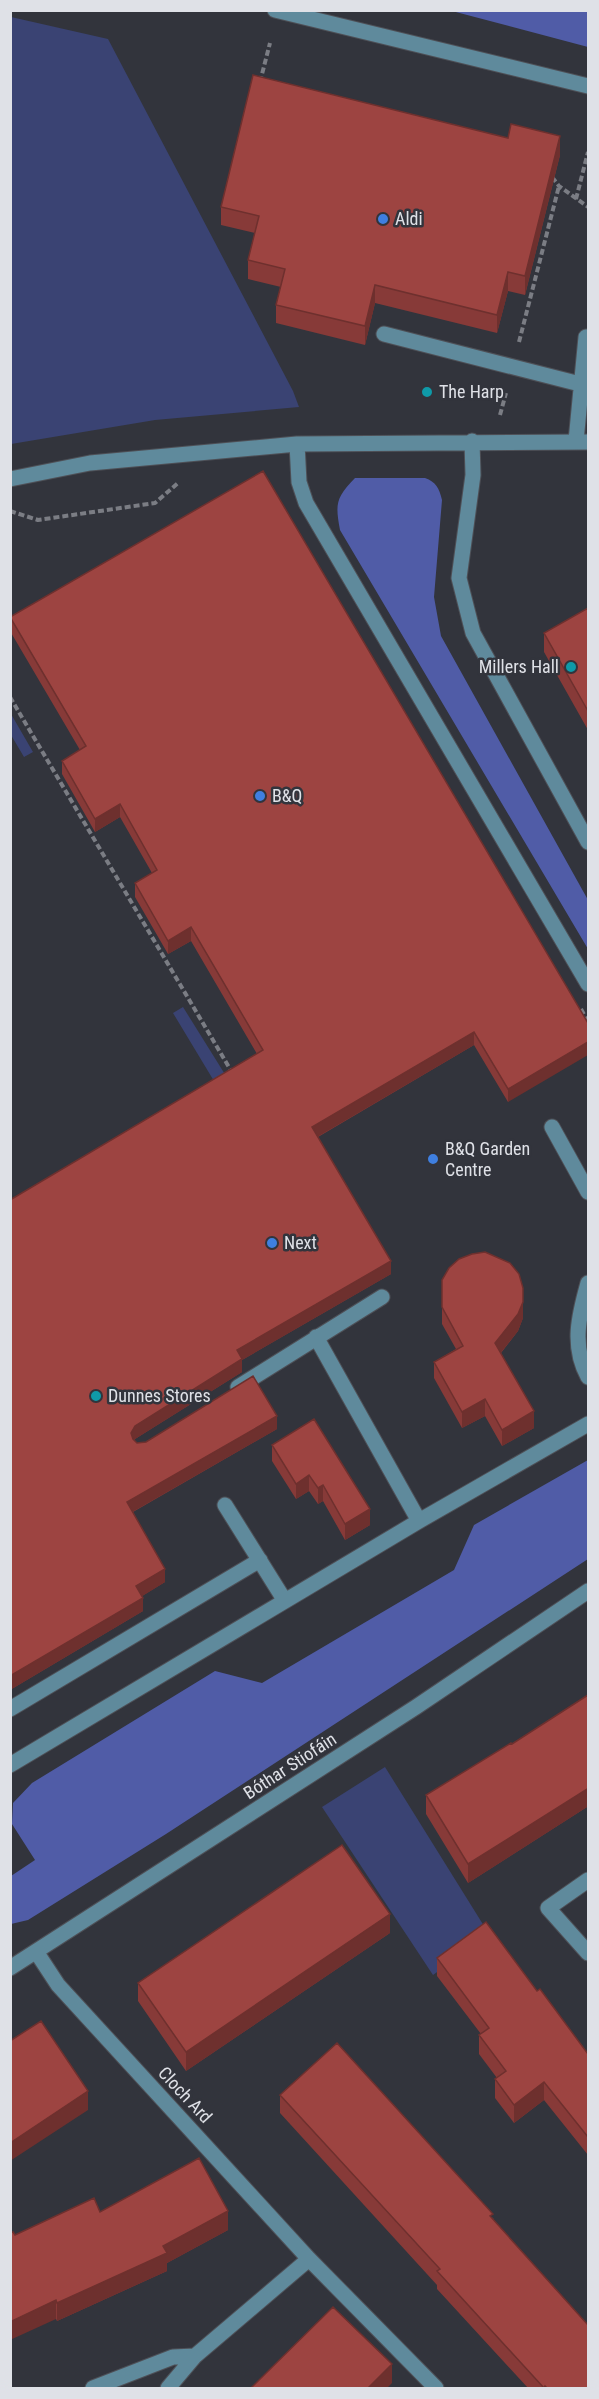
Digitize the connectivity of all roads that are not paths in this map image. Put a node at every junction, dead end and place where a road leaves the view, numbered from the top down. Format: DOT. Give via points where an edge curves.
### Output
graph roads {
  1 [pos="275,10"];
  2 [pos="588,86"];
  3 [pos="384,334"];
  4 [pos="586,337"];
  5 [pos="580,384"];
  6 [pos="472,441"];
  7 [pos="582,442"];
  8 [pos="297,444"];
  9 [pos="10,479"];
  10 [pos="588,842"];
  11 [pos="588,984"];
  12 [pos="552,1127"];
  13 [pos="588,1192"];
  14 [pos="588,1283"];
  15 [pos="382,1297"];
  16 [pos="316,1337"];
  17 [pos="588,1377"];
  18 [pos="229,1392"];
  19 [pos="588,1424"];
  20 [pos="225,1505"];
  21 [pos="419,1521"];
  22 [pos="260,1560"];
  23 [pos="588,1591"];
  24 [pos="285,1601"];
  25 [pos="10,1709"];
  26 [pos="10,1766"];
  27 [pos="588,1880"];
  28 [pos="37,1953"];
  29 [pos="588,1953"];
  30 [pos="10,1968"];
  31 [pos="309,2259"];
  32 [pos="195,2356"];
  33 [pos="93,2388"];
  34 [pos="168,2388"];
  35 [pos="436,2388"];
  1 -- 2 [label="street"];
  3 -- 5 [label="street"];
  4 -- 5 [label="street"];
  5 -- 7 [label="street"];
  6 -- 7 [label="street"];
  6 -- 8 [label="street"];
  6 -- 10 [label="street" via="473,475 459,578 473,633"];
  8 -- 9 [label="street" via="90,463"];
  8 -- 11 [label="street" via="299,482 306,503"];
  12 -- 13 [label="street"];
  14 -- 17 [label="street" via="576,1339"];
  15 -- 16 [label="street"];
  16 -- 18 [label="street"];
  16 -- 21 [label="street"];
  19 -- 21 [label="street"];
  20 -- 22 [label="street"];
  21 -- 24 [label="street"];
  22 -- 24 [label="street"];
  22 -- 25 [label="street"];
  23 -- 28 [label="street, Bóthar Stiofáin"];
  24 -- 26 [label="street"];
  27 -- 29 [label="street" via="548,1908"];
  28 -- 30 [label="street, Bóthar Stiofáin"];
  28 -- 31 [label="street, Cloch Ard" via="58,1985"];
  31 -- 32 [label="street"];
  31 -- 35 [label="street, Cloch Ard"];
  32 -- 33 [label="street" via="173,2357"];
  32 -- 34 [label="street"];
}
